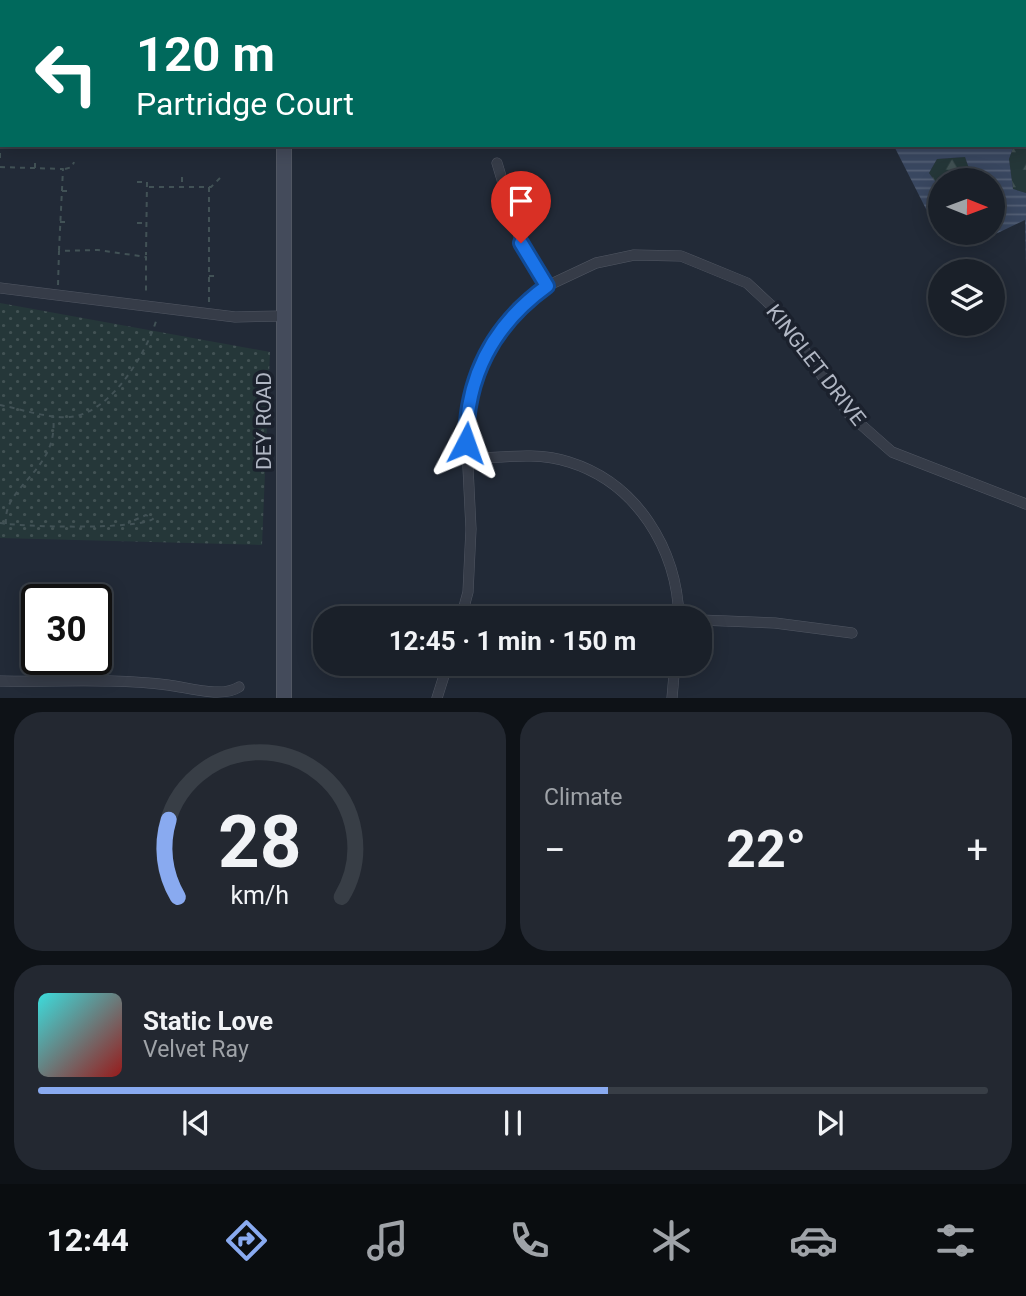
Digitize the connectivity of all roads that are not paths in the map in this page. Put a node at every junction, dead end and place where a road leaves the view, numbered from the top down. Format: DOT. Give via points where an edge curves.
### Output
graph roads {
  1 [pos="284,147"];
  2 [pos="497,163"];
  3 [pos="547,286"];
  4 [pos="0,288"];
  5 [pos="285,316"];
  6 [pos="467,459"];
  7 [pos="1026,504"];
  8 [pos="464,606"];
  9 [pos="679,606"];
  10 [pos="712,620"];
  11 [pos="852,633"];
  12 [pos="444,676"];
  13 [pos="674,676"];
  14 [pos="0,681"];
  15 [pos="239,687"];
  16 [pos="284,698"];
  17 [pos="437,698"];
  18 [pos="672,698"];
  1 -- 5 [label="main road, DEY ROAD"];
  2 -- 3 [label="street" via="521,243"];
  3 -- 6 [label="street, KINGLET DRIVE" via="517,307 484,359 471,388"];
  3 -- 7 [label="street, KINGLET DRIVE" via="596,263 634,256 681,256 747,283 776,310 849,414 892,452"];
  4 -- 5 [label="street" via="209,315"];
  5 -- 16 [label="main road, DEY ROAD"];
  6 -- 8 [label="street, KINGLET DRIVE" via="471,530"];
  6 -- 9 [label="street" via="536,456 569,462 618,487 636,504 671,562"];
  10 -- 11 [label="street"];
  12 -- 17 [label="street"];
  13 -- 18 [label="street"];
  14 -- 15 [label="street" via="169,685 217,698"];
}
